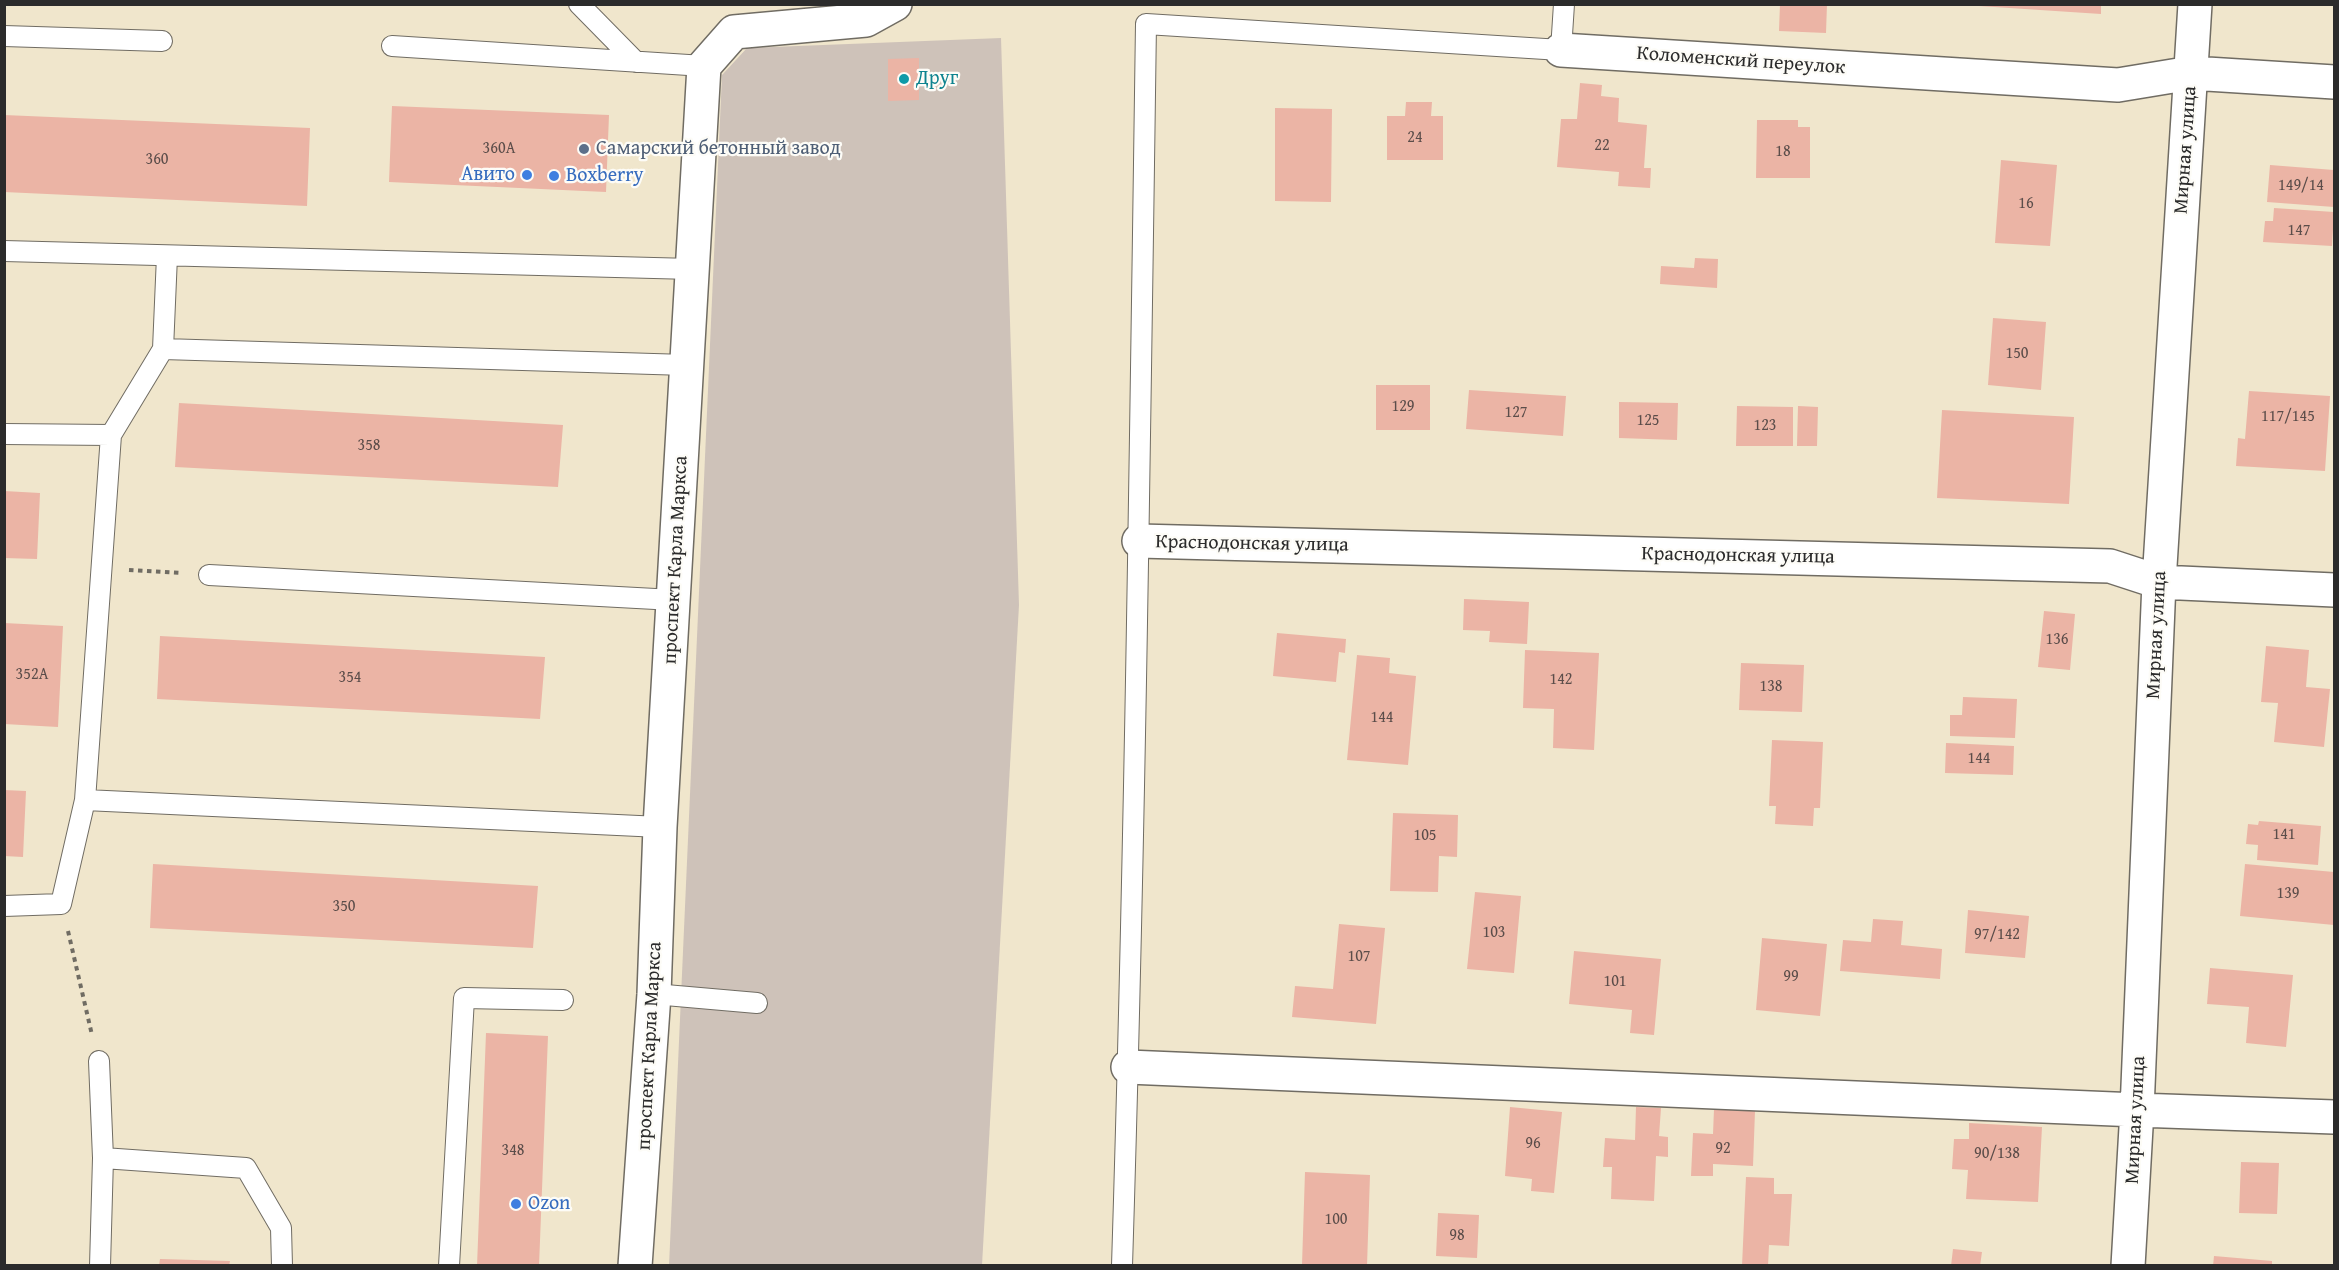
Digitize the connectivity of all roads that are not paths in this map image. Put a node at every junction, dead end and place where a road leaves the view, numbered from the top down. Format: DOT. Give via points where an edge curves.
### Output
graph roads {
  1 [pos="579,4"];
  2 [pos="896,4"];
  3 [pos="1564,4"];
  4 [pos="2196,4"];
  5 [pos="4,36"];
  6 [pos="162,41"];
  7 [pos="392,46"];
  8 [pos="1561,50"];
  9 [pos="636,62"];
  10 [pos="704,66"];
  11 [pos="2191,74"];
  12 [pos="2334,82"];
  13 [pos="4,251"];
  14 [pos="167,256"];
  15 [pos="692,269"];
  16 [pos="163,349"];
  17 [pos="686,365"];
  18 [pos="4,434"];
  19 [pos="111,435"];
  20 [pos="1139,541"];
  21 [pos="209,575"];
  22 [pos="2159,582"];
  23 [pos="2334,590"];
  24 [pos="674,600"];
  25 [pos="85,800"];
  26 [pos="660,827"];
  27 [pos="4,906"];
  28 [pos="654,994"];
  29 [pos="563,1000"];
  30 [pos="757,1003"];
  31 [pos="99,1061"];
  32 [pos="1128,1067"];
  33 [pos="2137,1110"];
  34 [pos="2334,1117"];
  35 [pos="103,1158"];
  36 [pos="100,1266"];
  37 [pos="282,1266"];
  38 [pos="449,1266"];
  39 [pos="635,1266"];
  40 [pos="1122,1266"];
  41 [pos="2128,1266"];
  1 -- 9 [label="lane"];
  2 -- 10 [label="street" via="866,20 734,32"];
  3 -- 8 [label="lane"];
  4 -- 11 [label="street, Мирная улица"];
  5 -- 6 [label="lane"];
  7 -- 9 [label="lane"];
  8 -- 11 [label="street, Коломенский переулок" via="2118,85"];
  8 -- 20 [label="lane, Коломенский переулок" via="1146,24"];
  9 -- 10 [label="lane"];
  10 -- 15 [label="street, проспект Карла Маркса"];
  11 -- 12 [label="street, Коломенский переулок"];
  11 -- 22 [label="street, Мирная улица"];
  13 -- 14 [label="lane"];
  14 -- 15 [label="lane"];
  14 -- 16 [label="lane"];
  15 -- 17 [label="street, проспект Карла Маркса"];
  16 -- 17 [label="lane"];
  16 -- 19 [label="lane"];
  17 -- 24 [label="street, проспект Карла Маркса"];
  18 -- 19 [label="lane"];
  19 -- 25 [label="lane"];
  20 -- 22 [label="street, Краснодонская улица" via="2110,566"];
  20 -- 32 [label="lane"];
  21 -- 24 [label="lane"];
  22 -- 23 [label="street, Краснодонская улица"];
  22 -- 33 [label="street, Мирная улица"];
  24 -- 26 [label="street, проспект Карла Маркса"];
  25 -- 26 [label="lane"];
  25 -- 27 [label="lane" via="62,904"];
  26 -- 28 [label="street, проспект Карла Маркса"];
  28 -- 30 [label="lane"];
  28 -- 39 [label="street, проспект Карла Маркса"];
  29 -- 38 [label="lane" via="464,998"];
  31 -- 35 [label="lane"];
  32 -- 33 [label="street"];
  32 -- 40 [label="lane"];
  33 -- 34 [label="street"];
  33 -- 41 [label="street, Мирная улица"];
  35 -- 36 [label="lane"];
  35 -- 37 [label="lane" via="246,1168 281,1228"];
}
